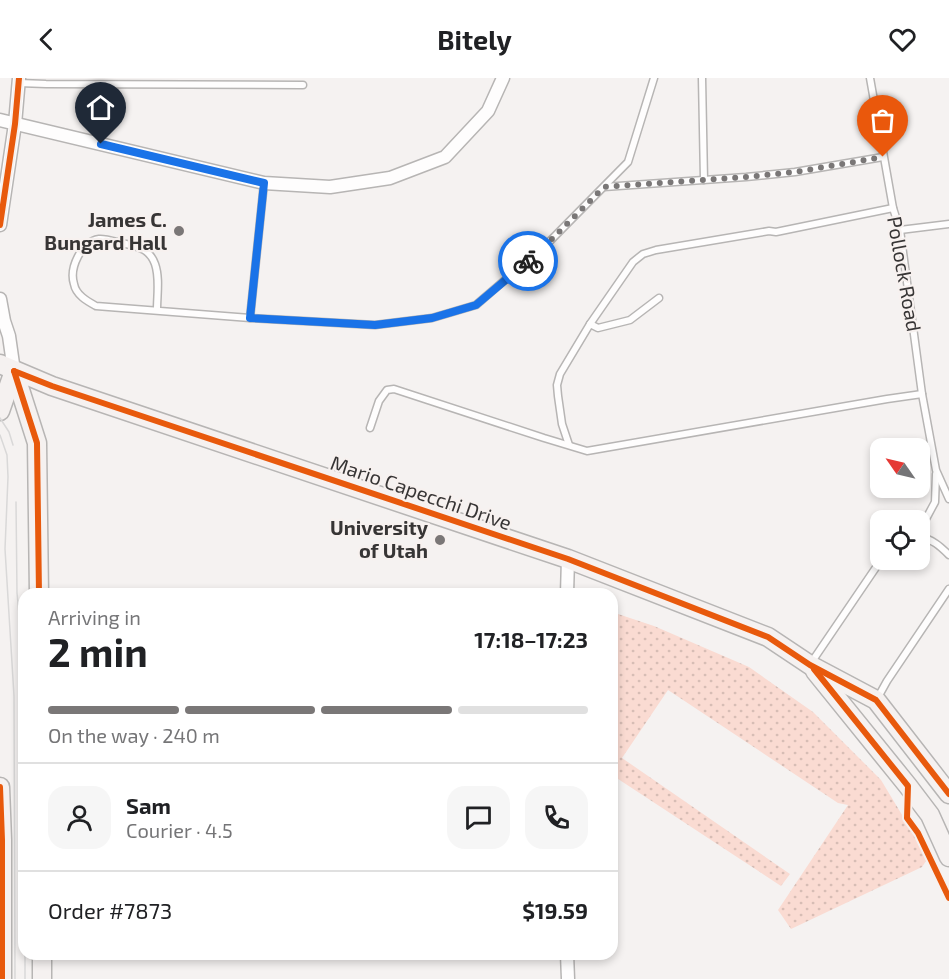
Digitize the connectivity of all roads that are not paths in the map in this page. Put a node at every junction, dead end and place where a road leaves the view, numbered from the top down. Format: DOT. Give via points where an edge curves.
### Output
graph roads {
  1 [pos="502,78"];
  2 [pos="654,78"];
  3 [pos="702,78"];
  4 [pos="870,78"];
  5 [pos="19,80"];
  6 [pos="303,85"];
  7 [pos="0,120"];
  8 [pos="15,124"];
  9 [pos="883,157"];
  10 [pos="704,180"];
  11 [pos="264,183"];
  12 [pos="604,187"];
  13 [pos="893,208"];
  14 [pos="949,224"];
  15 [pos="0,225"];
  16 [pos="900,230"];
  17 [pos="659,298"];
  18 [pos="0,299"];
  19 [pos="157,310"];
  20 [pos="250,318"];
  21 [pos="590,324"];
  22 [pos="7,368"];
  23 [pos="922,394"];
  24 [pos="0,411"];
  25 [pos="370,428"];
  26 [pos="569,445"];
  27 [pos="936,470"];
  28 [pos="949,499"];
  29 [pos="930,511"];
  30 [pos="930,541"];
  31 [pos="949,555"];
  32 [pos="568,560"];
  33 [pos="874,570"];
  34 [pos="39,588"];
  35 [pos="567,588"];
  36 [pos="949,589"];
  37 [pos="810,664"];
  38 [pos="876,699"];
  39 [pos="0,787"];
  40 [pos="949,794"];
  41 [pos="949,858"];
  42 [pos="42,960"];
  43 [pos="567,960"];
  44 [pos="2,979"];
  45 [pos="42,979"];
  46 [pos="568,979"];
  1 -- 11 [label="street" via="488,111 445,157 390,178 330,187"];
  2 -- 12 [label="lane" via="628,162"];
  3 -- 10 [label="lane"];
  4 -- 9 [label="lane, Pollock Road"];
  5 -- 6 [label="lane" via="40,84"];
  5 -- 8 [label="street"];
  7 -- 8 [label="street"];
  8 -- 11 [label="street"];
  8 -- 15 [label="street"];
  9 -- 10 [label="lane" via="795,172"];
  9 -- 13 [label="lane, Pollock Road"];
  10 -- 12 [label="lane"];
  11 -- 20 [label="lane"];
  12 -- 20 [label="lane" via="550,241 476,305 432,318 375,325"];
  13 -- 16 [label="lane, Pollock Road"];
  13 -- 21 [label="lane" via="643,254 633,262"];
  14 -- 16 [label="lane"];
  16 -- 23 [label="lane, Pollock Road"];
  17 -- 21 [label="lane" via="630,320 598,328"];
  18 -- 22 [label="street" via="9,336"];
  19 -- 19 [label="lane" via="157,272 150,255 142,248 99,239 79,255 73,271 74,283 86,301 96,306"];
  19 -- 20 [label="lane"];
  21 -- 26 [label="lane" via="565,364 558,385 562,424"];
  22 -- 24 [label="main road"];
  22 -- 32 [label="main road, Mario Capecchi Drive"];
  22 -- 34 [label="main road" via="37,443"];
  23 -- 26 [label="lane" via="587,451"];
  23 -- 27 [label="lane, Pollock Road"];
  25 -- 26 [label="lane" via="382,395 394,389"];
  27 -- 28 [label="lane"];
  27 -- 29 [label="lane" via="935,502"];
  30 -- 31 [label="lane"];
  32 -- 35 [label="street"];
  32 -- 37 [label="main road, Mario Capecchi Drive" via="768,637"];
  33 -- 37 [label="lane"];
  36 -- 38 [label="lane"];
  37 -- 38 [label="main road, Mario Capecchi Drive"];
  37 -- 41 [label="main road, Mario Capecchi Drive" via="930,815"];
  38 -- 40 [label="main road, Mario Capecchi Drive"];
  39 -- 44 [label="main road"];
  42 -- 45 [label="main road"];
  43 -- 46 [label="street"];
}
